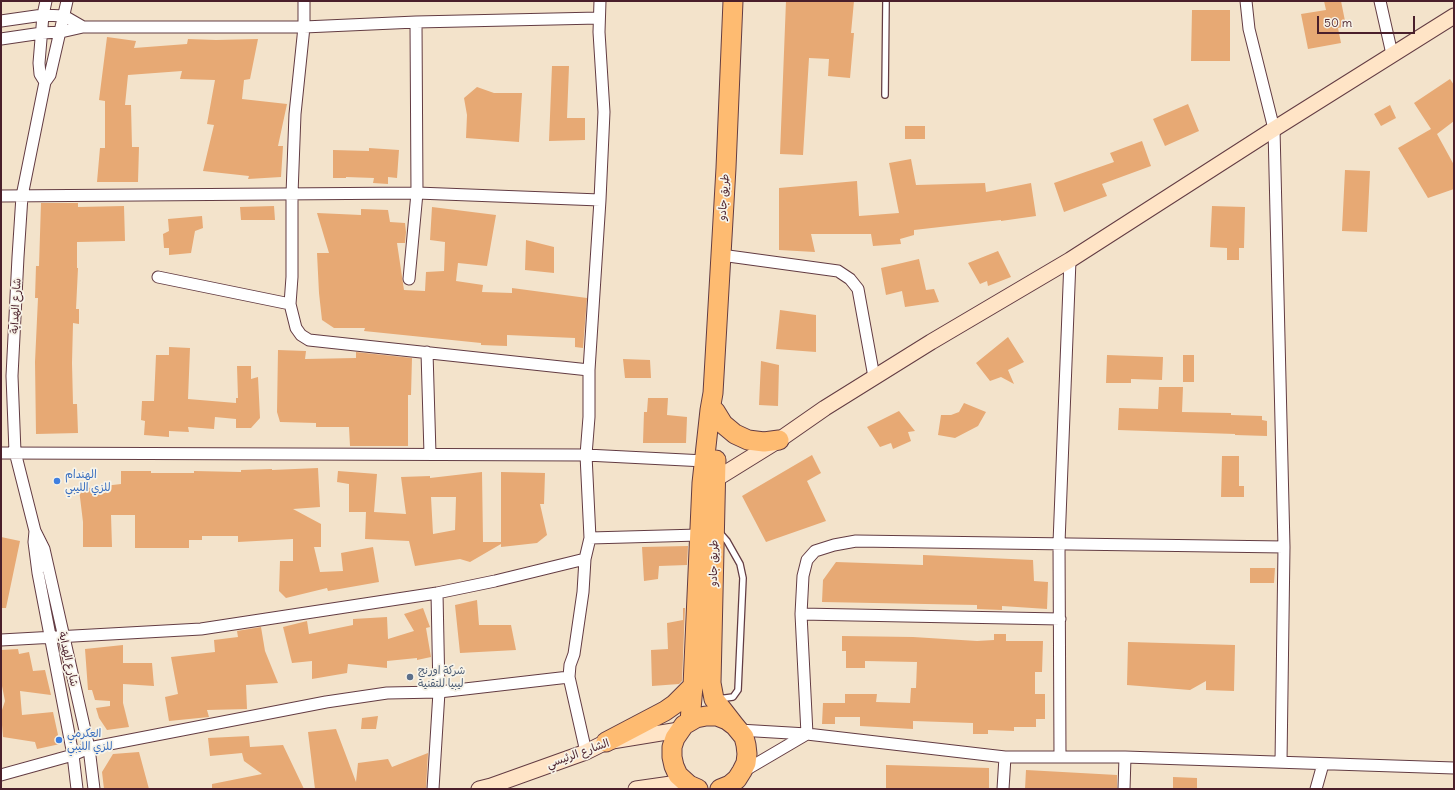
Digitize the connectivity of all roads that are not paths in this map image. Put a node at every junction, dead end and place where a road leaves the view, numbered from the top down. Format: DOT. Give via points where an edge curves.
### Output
graph roads {
  1 [pos="46,1"];
  2 [pos="67,1"];
  3 [pos="304,1"];
  4 [pos="600,1"];
  5 [pos="733,1"];
  6 [pos="886,1"];
  7 [pos="1246,1"];
  8 [pos="1380,1"];
  9 [pos="43,15"];
  10 [pos="64,16"];
  11 [pos="1454,16"];
  12 [pos="599,18"];
  13 [pos="1,21"];
  14 [pos="416,22"];
  15 [pos="83,27"];
  16 [pos="304,27"];
  17 [pos="42,32"];
  18 [pos="61,32"];
  19 [pos="1,39"];
  20 [pos="1392,54"];
  21 [pos="45,82"];
  22 [pos="885,95"];
  23 [pos="1274,129"];
  24 [pos="417,193"];
  25 [pos="292,194"];
  26 [pos="1,196"];
  27 [pos="22,196"];
  28 [pos="600,200"];
  29 [pos="721,255"];
  30 [pos="1070,260"];
  31 [pos="158,277"];
  32 [pos="410,279"];
  33 [pos="290,304"];
  34 [pos="427,352"];
  35 [pos="589,370"];
  36 [pos="874,377"];
  37 [pos="714,402"];
  38 [pos="779,440"];
  39 [pos="15,452"];
  40 [pos="1,453"];
  41 [pos="430,454"];
  42 [pos="586,455"];
  43 [pos="705,460"];
  44 [pos="709,481"];
  45 [pos="35,531"];
  46 [pos="707,531"];
  47 [pos="590,538"];
  48 [pos="1060,543"];
  49 [pos="1284,546"];
  50 [pos="585,559"];
  51 [pos="437,593"];
  52 [pos="800,614"];
  53 [pos="1060,619"];
  54 [pos="63,637"];
  55 [pos="50,638"];
  56 [pos="1,640"];
  57 [pos="569,677"];
  58 [pos="694,686"];
  59 [pos="439,692"];
  60 [pos="714,699"];
  61 [pos="685,726"];
  62 [pos="737,728"];
  63 [pos="807,734"];
  64 [pos="606,742"];
  65 [pos="89,748"];
  66 [pos="586,752"];
  67 [pos="73,755"];
  68 [pos="1005,757"];
  69 [pos="1126,757"];
  70 [pos="1060,758"];
  71 [pos="1281,762"];
  72 [pos="1323,764"];
  73 [pos="1454,768"];
  74 [pos="2,771"];
  75 [pos="742,771"];
  76 [pos="690,786"];
  77 [pos="77,789"];
  78 [pos="94,789"];
  79 [pos="432,789"];
  80 [pos="479,789"];
  81 [pos="636,789"];
  82 [pos="721,789"];
  83 [pos="1003,789"];
  84 [pos="1124,789"];
  85 [pos="1316,789"];
  1 -- 9 [label="street, شارع الهداية"];
  2 -- 10 [label="street, شارع الهداية"];
  3 -- 16 [label="street"];
  4 -- 12 [label="street"];
  5 -- 29 [label="highway, طريق جادو"];
  6 -- 22 [label="lane"];
  7 -- 23 [label="street" via="1249,30"];
  8 -- 20 [label="street"];
  9 -- 10 [label="street"];
  9 -- 13 [label="street"];
  9 -- 17 [label="street, شارع الهداية"];
  10 -- 15 [label="street"];
  10 -- 18 [label="street, شارع الهداية"];
  11 -- 20 [label="street"];
  12 -- 14 [label="street"];
  12 -- 28 [label="street" via="604,112"];
  14 -- 16 [label="street"];
  14 -- 24 [label="street"];
  15 -- 16 [label="street"];
  15 -- 18 [label="street"];
  16 -- 25 [label="street" via="295,114"];
  17 -- 18 [label="street"];
  17 -- 19 [label="street"];
  17 -- 21 [label="street, شارع الهداية" via="39,63 40,74"];
  18 -- 21 [label="street, شارع الهداية" via="50,75"];
  20 -- 23 [label="street"];
  21 -- 27 [label="street, شارع الهداية"];
  23 -- 30 [label="street"];
  23 -- 49 [label="street"];
  24 -- 25 [label="street"];
  24 -- 28 [label="street"];
  24 -- 32 [label="street"];
  25 -- 27 [label="street"];
  25 -- 33 [label="street"];
  26 -- 27 [label="street"];
  27 -- 39 [label="street, شارع الهداية" via="12,376"];
  28 -- 35 [label="street"];
  29 -- 36 [label="street" via="838,271 850,279 858,289"];
  29 -- 37 [label="highway, طريق جادو"];
  30 -- 36 [label="street"];
  30 -- 48 [label="street"];
  31 -- 33 [label="street"];
  33 -- 34 [label="street" via="296,328 309,340"];
  34 -- 35 [label="street"];
  34 -- 41 [label="street"];
  35 -- 42 [label="street"];
  36 -- 38 [label="street"];
  37 -- 38 [label="highway" via="723,424 735,434 748,440"];
  37 -- 43 [label="highway, طريق جادو" via="710,410"];
  37 -- 44 [label="highway, طريق جادو"];
  38 -- 44 [label="street"];
  39 -- 40 [label="street"];
  39 -- 41 [label="street"];
  39 -- 45 [label="street, شارع الهداية"];
  41 -- 42 [label="street"];
  42 -- 43 [label="street"];
  42 -- 47 [label="street"];
  43 -- 44 [label="highway, طريق جادو"];
  44 -- 46 [label="highway, طريق جادو"];
  45 -- 54 [label="street, شارع الهداية" via="44,549"];
  45 -- 55 [label="street, شارع الهداية" via="35,552"];
  46 -- 47 [label="street"];
  46 -- 58 [label="highway, طريق جادو"];
  46 -- 60 [label="highway, طريق جادو" via="711,683"];
  46 -- 60 [label="lane" via="727,541 740,564 743,578 738,690 732,697"];
  47 -- 50 [label="street"];
  48 -- 49 [label="street"];
  48 -- 52 [label="street" via="856,541 834,545 816,551 807,560"];
  48 -- 53 [label="street"];
  49 -- 71 [label="street"];
  50 -- 51 [label="street" via="495,582"];
  50 -- 57 [label="street" via="583,592"];
  51 -- 54 [label="street" via="201,629"];
  51 -- 59 [label="street"];
  52 -- 53 [label="street"];
  52 -- 63 [label="street"];
  53 -- 70 [label="street"];
  54 -- 55 [label="street"];
  54 -- 65 [label="street, شارع الهداية"];
  55 -- 56 [label="street"];
  55 -- 67 [label="street, شارع الهداية"];
  57 -- 59 [label="street"];
  57 -- 66 [label="street"];
  58 -- 61 [label="highway, طريق جادو"];
  58 -- 64 [label="highway" via="665,711"];
  59 -- 65 [label="street" via="387,694 326,702"];
  59 -- 79 [label="street"];
  60 -- 62 [label="highway"];
  61 -- 62 [label="highway" via="696,718 717,716"];
  61 -- 64 [label="street, الشارع الرئيسي"];
  61 -- 76 [label="highway, طريق جادو" via="675,738 672,757 678,774"];
  62 -- 63 [label="street"];
  62 -- 75 [label="highway" via="745,741 747,754"];
  63 -- 68 [label="street"];
  63 -- 75 [label="street"];
  64 -- 66 [label="street, الشارع الرئيسي"];
  65 -- 67 [label="street"];
  65 -- 78 [label="street, شارع الهداية"];
  66 -- 80 [label="street, الشارع الرئيسي"];
  67 -- 74 [label="street"];
  67 -- 77 [label="street, شارع الهداية"];
  68 -- 70 [label="street"];
  68 -- 83 [label="street"];
  69 -- 70 [label="street"];
  69 -- 71 [label="street"];
  69 -- 84 [label="street"];
  71 -- 72 [label="street"];
  72 -- 73 [label="street"];
  72 -- 85 [label="street"];
  75 -- 82 [label="highway" via="730,785"];
  76 -- 81 [label="street"];
}
